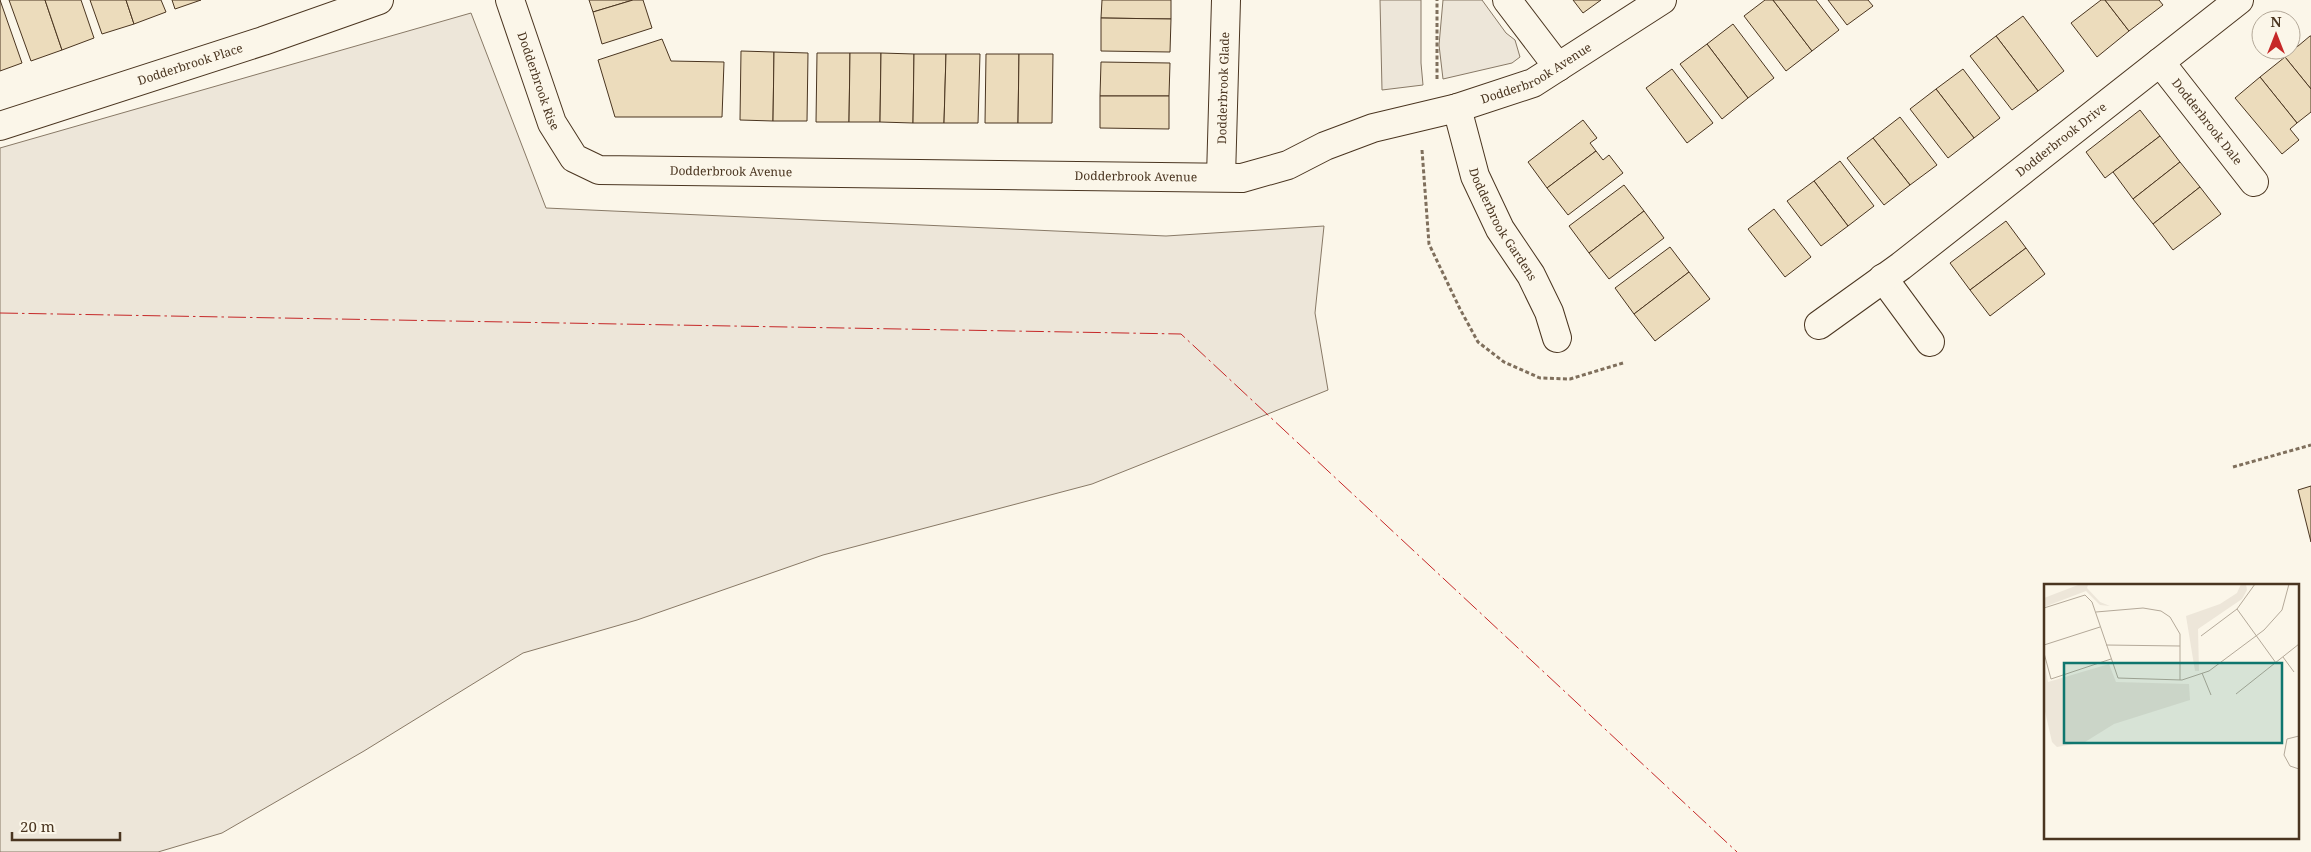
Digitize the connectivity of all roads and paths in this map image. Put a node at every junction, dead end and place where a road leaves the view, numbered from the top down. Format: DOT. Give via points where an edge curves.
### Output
graph roads {
  1 [pos="379,0"];
  2 [pos="510,0"];
  3 [pos="1226,0"];
  4 [pos="1437,0"];
  5 [pos="1507,0"];
  6 [pos="1662,0"];
  7 [pos="2239,0"];
  8 [pos="2160,62"];
  9 [pos="1558,67"];
  10 [pos="1457,108"];
  11 [pos="0,126"];
  12 [pos="1422,150"];
  13 [pos="574,158"];
  14 [pos="1221,177"];
  15 [pos="2254,182"];
  16 [pos="1883,278"];
  17 [pos="1819,325"];
  18 [pos="1557,338"];
  19 [pos="1930,342"];
  20 [pos="1623,363"];
  21 [pos="2311,446"];
  22 [pos="2233,466"];
  1 -- 11 [label="street, Dodderbrook Place"];
  2 -- 13 [label="street, Dodderbrook Rise" via="552,123"];
  3 -- 14 [label="street, Dodderbrook Glade"];
  4 -- 10 [label="path" via="1437,89"];
  5 -- 9 [label="street"];
  6 -- 9 [label="street, Dodderbrook Avenue"];
  7 -- 8 [label="street, Dodderbrook Drive"];
  8 -- 15 [label="street, Dodderbrook Dale"];
  8 -- 16 [label="street, Dodderbrook Drive"];
  9 -- 10 [label="street, Dodderbrook Avenue" via="1533,83"];
  10 -- 14 [label="street, Dodderbrook Avenue" via="1373,128 1325,146 1288,166 1242,178"];
  10 -- 18 [label="street, Dodderbrook Gardens" via="1475,176 1500,229 1531,275 1549,312"];
  12 -- 20 [label="path" via="1429,244 1478,342 1504,362 1540,378 1570,379"];
  13 -- 14 [label="street, Dodderbrook Avenue" via="599,170"];
  16 -- 17 [label="street, Dodderbrook Drive"];
  16 -- 19 [label="street"];
  21 -- 22 [label="path"];
}
